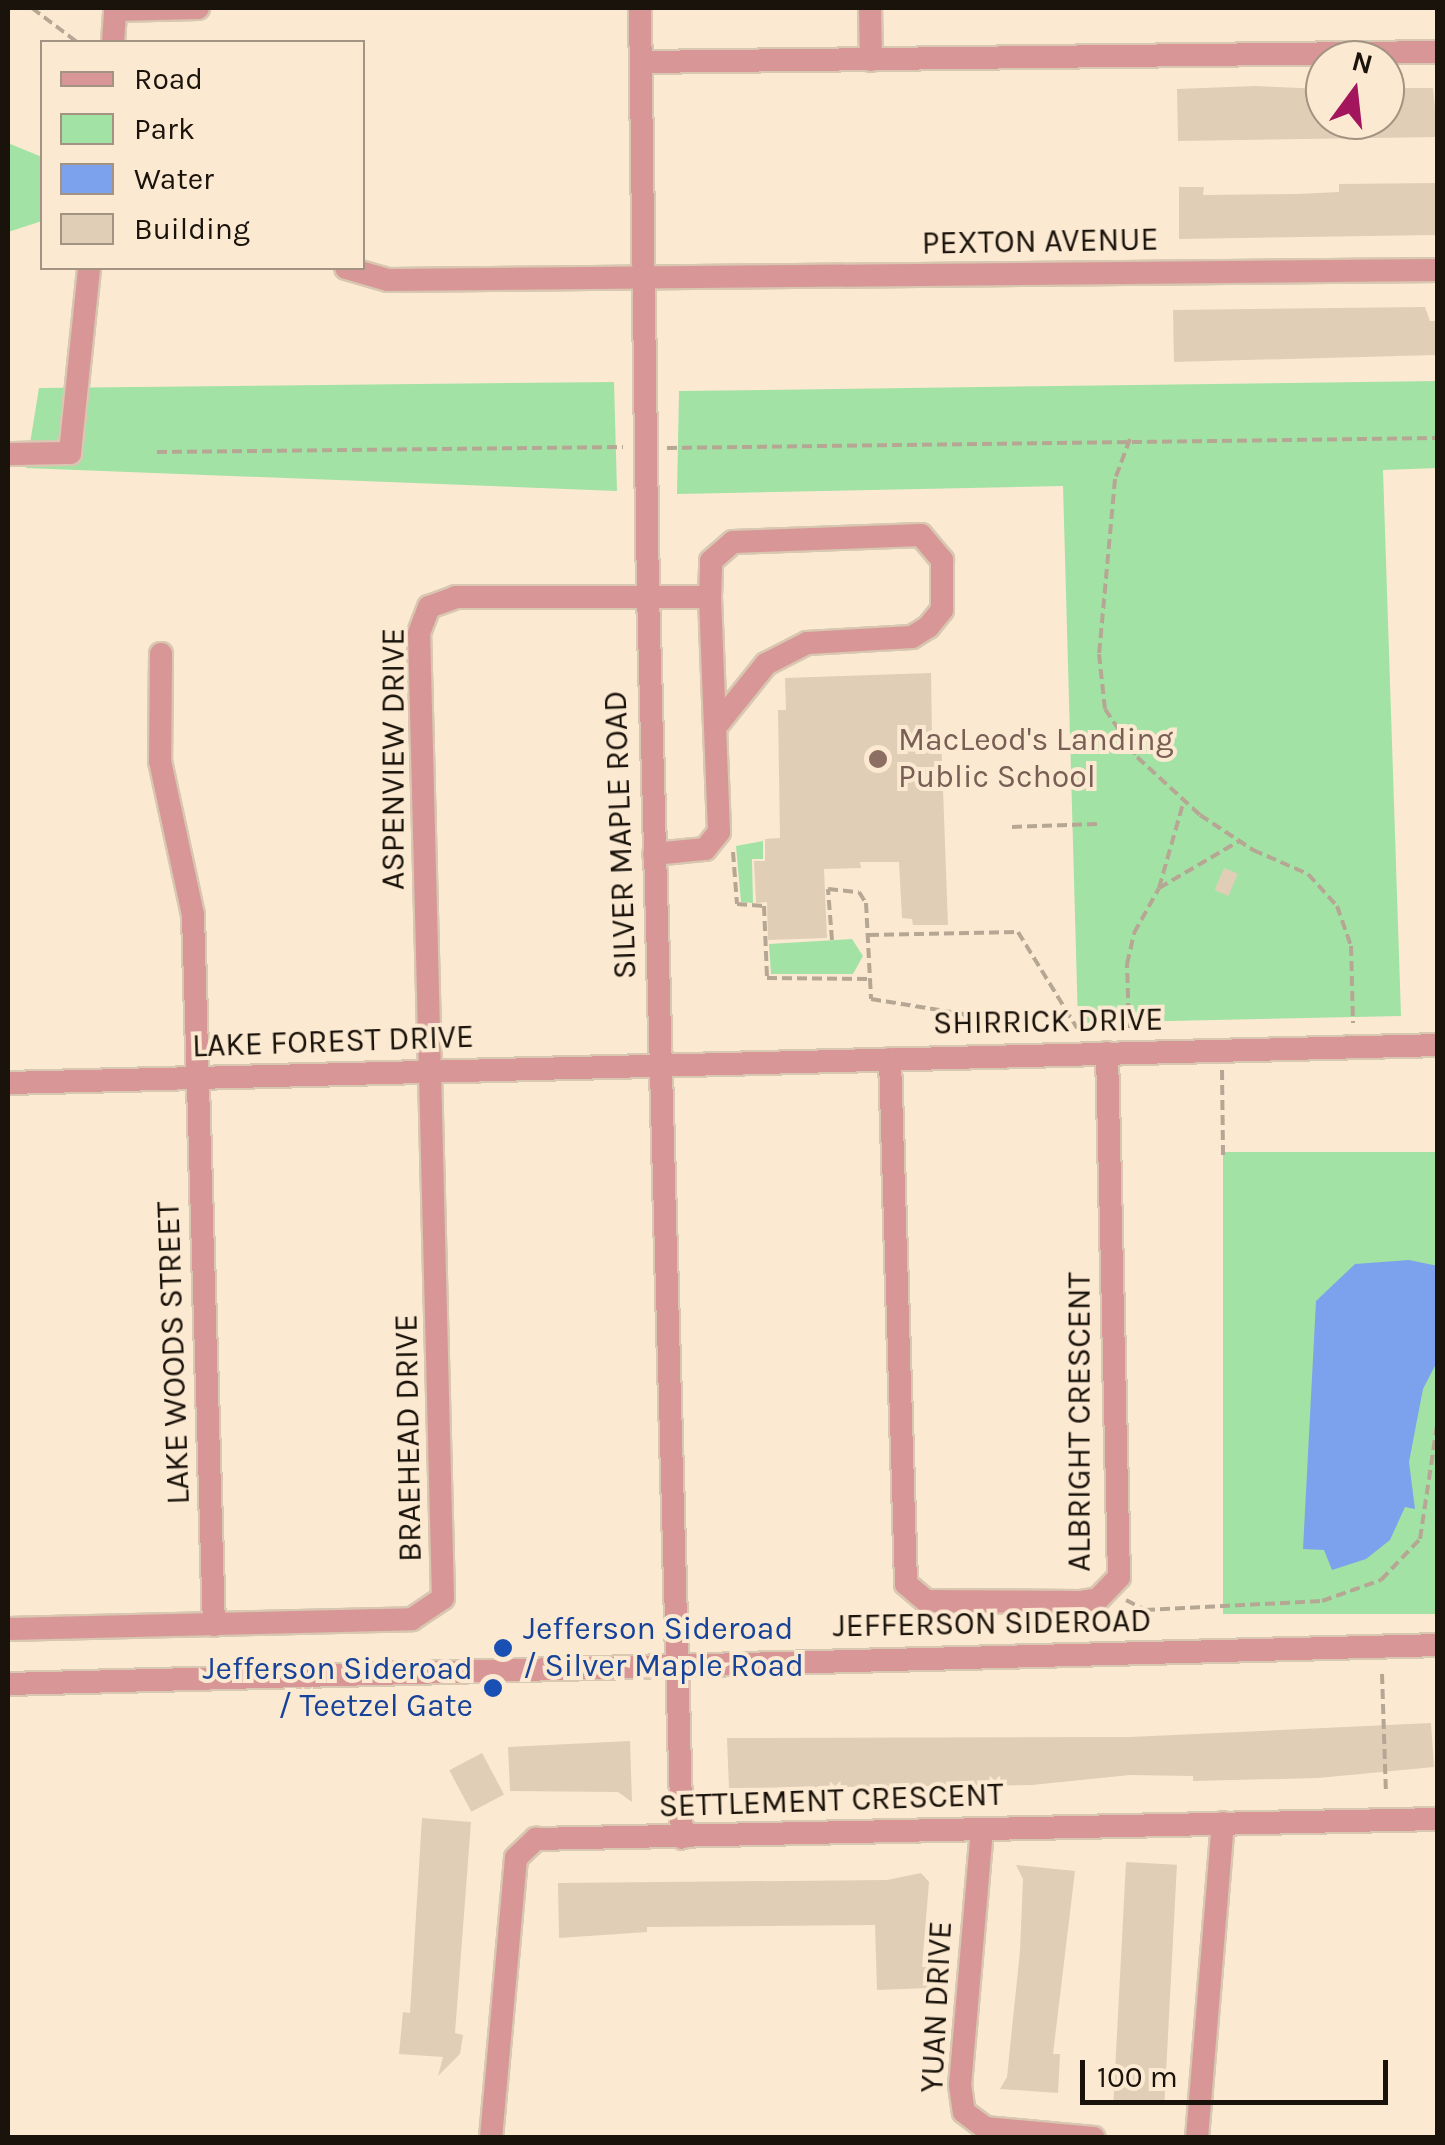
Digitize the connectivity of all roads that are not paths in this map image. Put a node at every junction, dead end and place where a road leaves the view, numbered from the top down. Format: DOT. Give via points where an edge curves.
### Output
graph roads {
  1 [pos="198,8"];
  2 [pos="640,8"];
  3 [pos="870,8"];
  4 [pos="113,40"];
  5 [pos="1438,52"];
  6 [pos="871,60"];
  7 [pos="640,62"];
  8 [pos="89,270"];
  9 [pos="353,270"];
  10 [pos="1438,270"];
  11 [pos="644,280"];
  12 [pos="8,454"];
  13 [pos="648,594"];
  14 [pos="710,597"];
  15 [pos="161,654"];
  16 [pos="717,726"];
  17 [pos="654,854"];
  18 [pos="1438,1045"];
  19 [pos="1107,1053"];
  20 [pos="890,1058"];
  21 [pos="660,1065"];
  22 [pos="432,1072"];
  23 [pos="199,1079"];
  24 [pos="8,1083"];
  25 [pos="214,1625"];
  26 [pos="8,1629"];
  27 [pos="1438,1645"];
  28 [pos="676,1661"];
  29 [pos="8,1684"];
  30 [pos="1438,1818"];
  31 [pos="1223,1824"];
  32 [pos="982,1830"];
  33 [pos="682,1838"];
  34 [pos="491,2138"];
  35 [pos="1094,2138"];
  36 [pos="1196,2138"];
  1 -- 4 [label="street" via="114,10"];
  2 -- 7 [label="street, SILVER MAPLE ROAD"];
  3 -- 6 [label="street"];
  5 -- 6 [label="street"];
  6 -- 7 [label="street"];
  7 -- 11 [label="street, SILVER MAPLE ROAD"];
  8 -- 12 [label="street" via="70,454"];
  9 -- 11 [label="street, PEXTON AVENUE" via="388,280"];
  10 -- 11 [label="street, PEXTON AVENUE"];
  11 -- 13 [label="street, SILVER MAPLE ROAD"];
  13 -- 14 [label="street"];
  13 -- 17 [label="street, SILVER MAPLE ROAD"];
  13 -- 22 [label="street, ASPENVIEW DRIVE" via="456,597 441,599 422,618"];
  14 -- 16 [label="street"];
  14 -- 16 [label="street" via="711,561 720,547 734,542 921,536 942,560 942,610 928,628 912,637 806,643 766,664"];
  15 -- 23 [label="street, LAKE WOODS STREET" via="160,761 193,916"];
  16 -- 17 [label="street" via="719,832 705,849"];
  17 -- 21 [label="street, SILVER MAPLE ROAD"];
  18 -- 19 [label="street, SHIRRICK DRIVE"];
  19 -- 20 [label="street, SHIRRICK DRIVE"];
  19 -- 20 [label="street, ALBRIGHT CRESCENT" via="1119,1578 1098,1599 1080,1602 926,1601 906,1584"];
  20 -- 21 [label="street, SHIRRICK DRIVE"];
  21 -- 22 [label="street, LAKE FOREST DRIVE"];
  21 -- 28 [label="street, SILVER MAPLE ROAD"];
  22 -- 23 [label="street, LAKE FOREST DRIVE"];
  22 -- 25 [label="street, BRAEHEAD DRIVE" via="443,1598 412,1618"];
  23 -- 24 [label="street, LAKE FOREST DRIVE"];
  23 -- 25 [label="street, LAKE WOODS STREET"];
  25 -- 26 [label="street, BRAEHEAD DRIVE"];
  27 -- 28 [label="street, JEFFERSON SIDEROAD"];
  28 -- 29 [label="street, JEFFERSON SIDEROAD"];
  28 -- 33 [label="street, SILVER MAPLE ROAD"];
  30 -- 31 [label="street, SETTLEMENT CRESCENT"];
  31 -- 32 [label="street, SETTLEMENT CRESCENT"];
  31 -- 36 [label="street"];
  32 -- 33 [label="street, SETTLEMENT CRESCENT"];
  32 -- 35 [label="street, YUAN DRIVE" via="960,2085 964,2112 986,2128"];
  33 -- 34 [label="street, SETTLEMENT CRESCENT" via="536,1839 522,1847 514,1871"];
}
